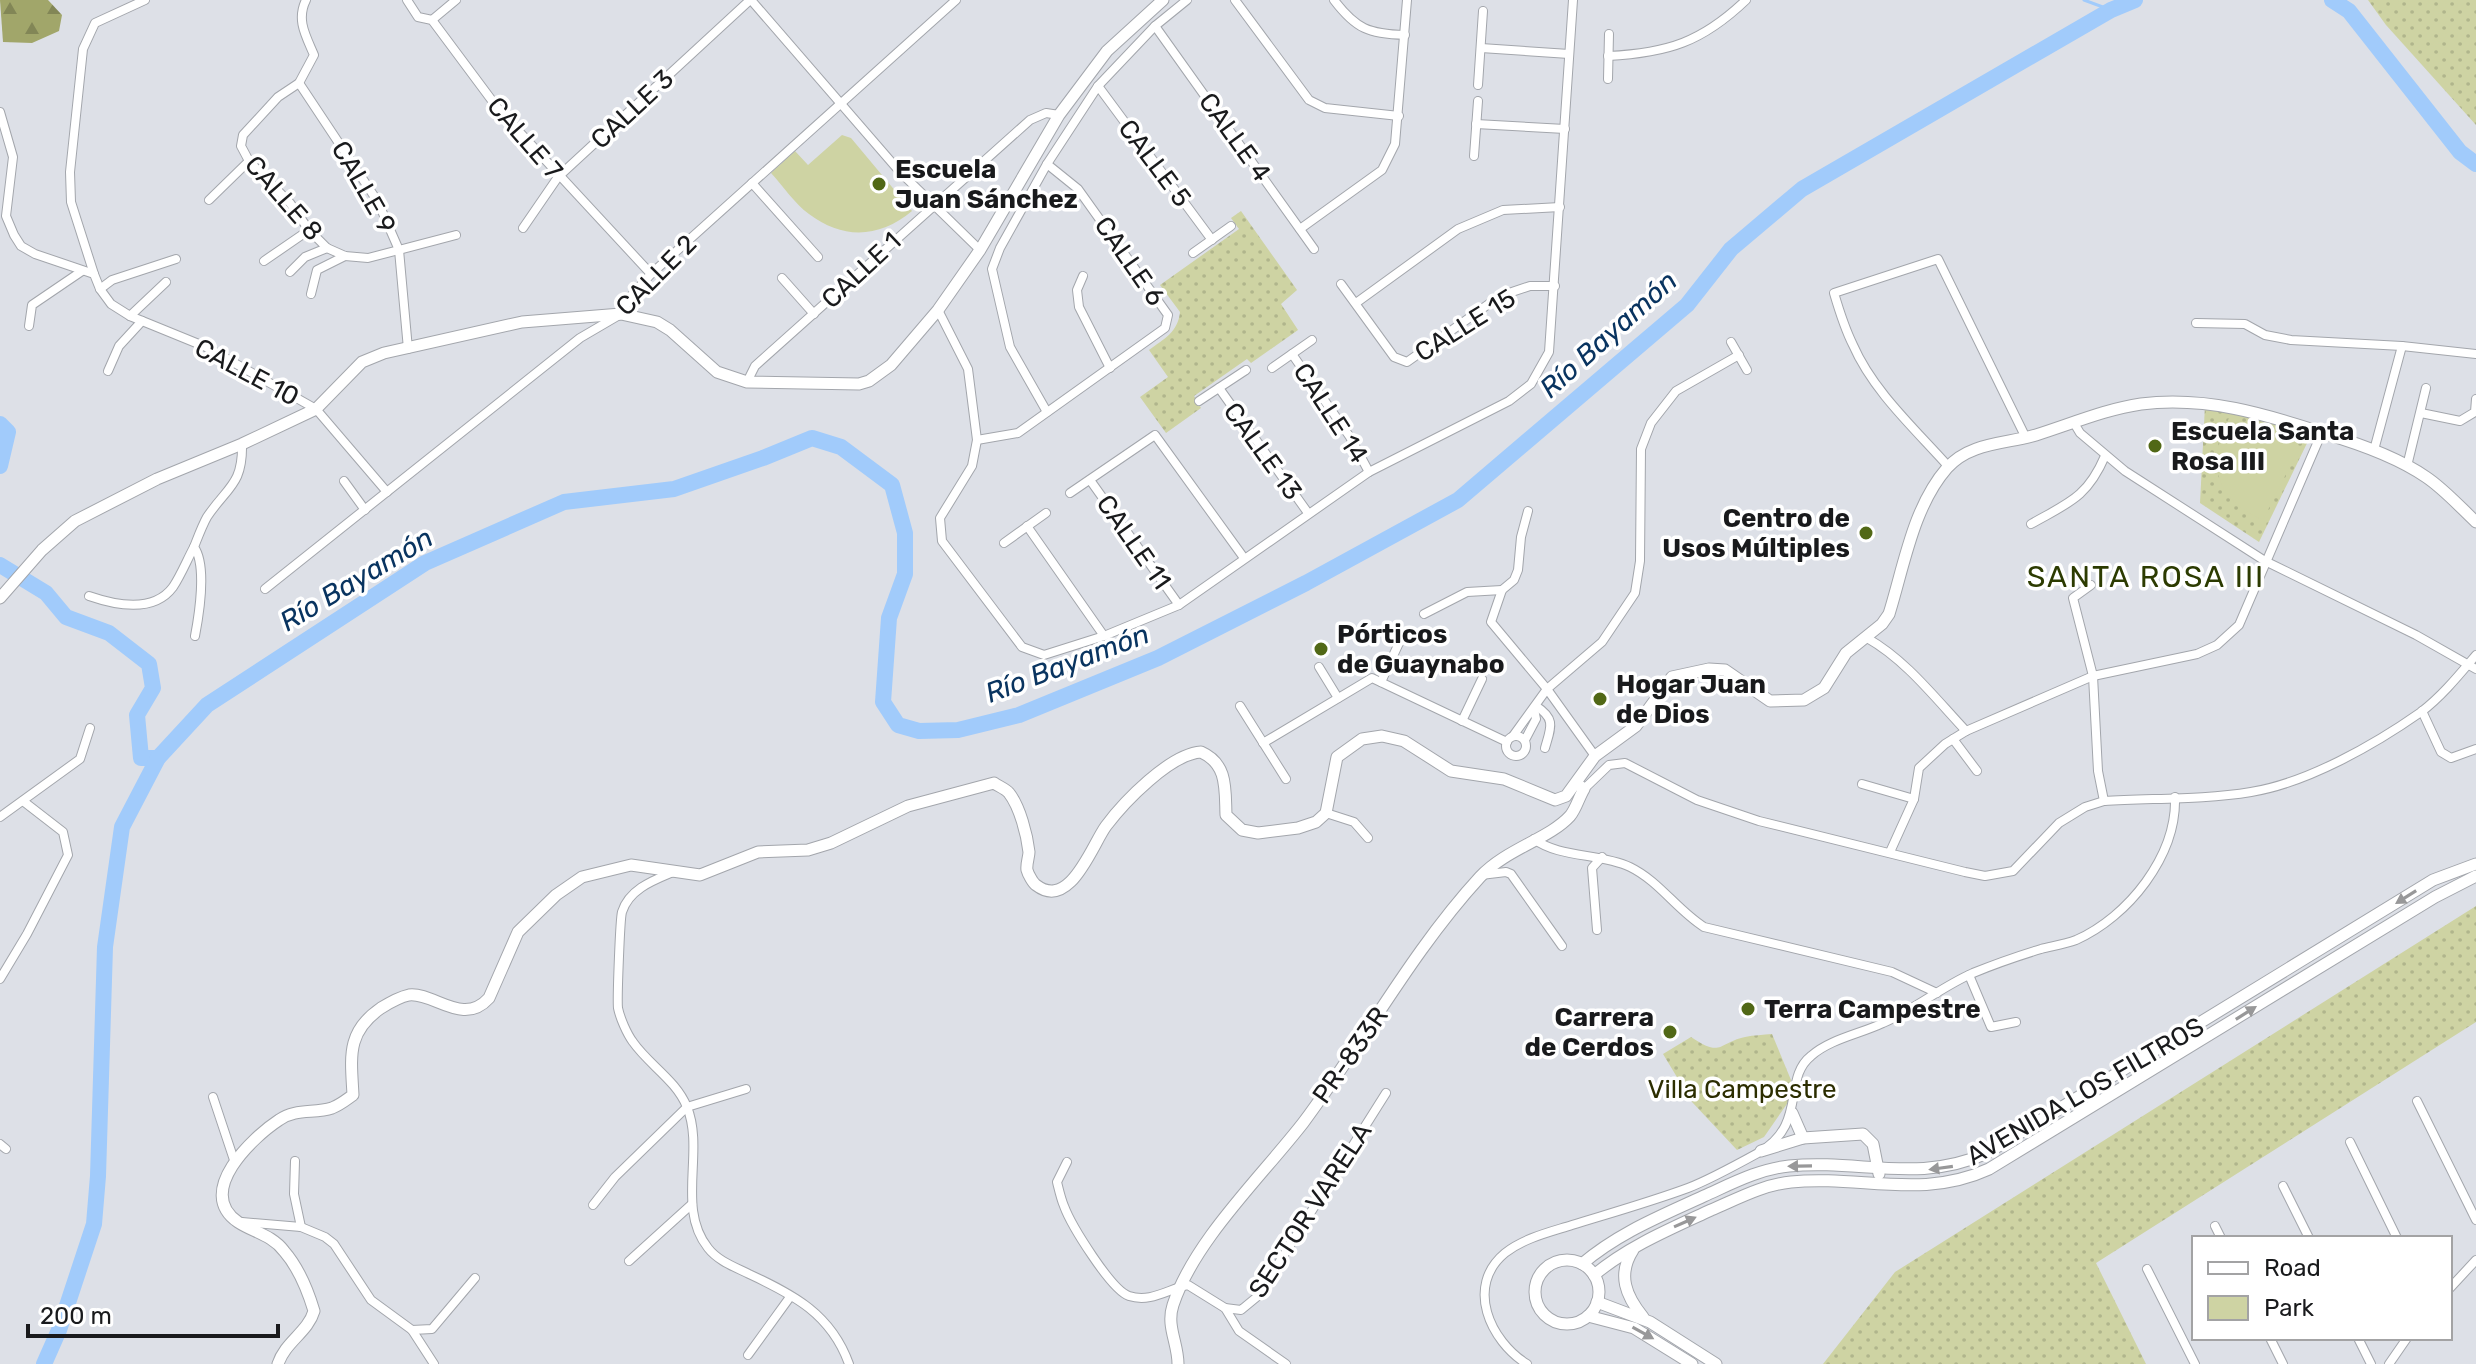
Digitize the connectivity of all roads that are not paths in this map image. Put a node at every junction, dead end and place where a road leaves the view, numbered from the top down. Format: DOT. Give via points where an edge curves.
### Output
graph roads {
  1 [pos="145,0"];
  2 [pos="306,0"];
  3 [pos="407,0"];
  4 [pos="751,0"];
  5 [pos="956,0"];
  6 [pos="1163,0"];
  7 [pos="1187,0"];
  8 [pos="1235,0"];
  9 [pos="1334,0"];
  10 [pos="1407,0"];
  11 [pos="1573,0"];
  12 [pos="1746,0"];
  13 [pos="452,1"];
  14 [pos="1483,11"];
  15 [pos="432,20"];
  16 [pos="1155,26"];
  17 [pos="1609,34"];
  18 [pos="1405,35"];
  19 [pos="1481,48"];
  20 [pos="1569,54"];
  21 [pos="1608,56"];
  22 [pos="1608,79"];
  23 [pos="299,83"];
  24 [pos="1478,85"];
  25 [pos="1098,86"];
  26 [pos="1478,101"];
  27 [pos="842,102"];
  28 [pos="0,112"];
  29 [pos="1059,115"];
  30 [pos="1399,116"];
  31 [pos="1476,124"];
  32 [pos="1565,129"];
  33 [pos="1474,156"];
  34 [pos="249,161"];
  35 [pos="1047,164"];
  36 [pos="558,177"];
  37 [pos="752,183"];
  38 [pos="209,200"];
  39 [pos="933,204"];
  40 [pos="1560,207"];
  41 [pos="1231,226"];
  42 [pos="523,228"];
  43 [pos="1300,229"];
  44 [pos="309,230"];
  45 [pos="456,235"];
  46 [pos="1212,240"];
  47 [pos="327,248"];
  48 [pos="1314,249"];
  49 [pos="399,250"];
  50 [pos="980,250"];
  51 [pos="1193,253"];
  52 [pos="345,256"];
  53 [pos="818,257"];
  54 [pos="176,259"];
  55 [pos="264,261"];
  56 [pos="82,271"];
  57 [pos="290,272"];
  58 [pos="94,274"];
  59 [pos="651,274"];
  60 [pos="1083,276"];
  61 [pos="782,278"];
  62 [pos="166,282"];
  63 [pos="1341,284"];
  64 [pos="1555,286"];
  65 [pos="100,289"];
  66 [pos="311,294"];
  67 [pos="1356,303"];
  68 [pos="938,310"];
  69 [pos="621,314"];
  70 [pos="814,314"];
  71 [pos="130,316"];
  72 [pos="142,321"];
  73 [pos="2196,323"];
  74 [pos="29,326"];
  75 [pos="1312,340"];
  76 [pos="1731,342"];
  77 [pos="2402,346"];
  78 [pos="408,349"];
  79 [pos="1292,354"];
  80 [pos="2476,354"];
  81 [pos="1739,355"];
  82 [pos="1110,368"];
  83 [pos="1272,368"];
  84 [pos="1246,370"];
  85 [pos="1747,370"];
  86 [pos="108,371"];
  87 [pos="747,382"];
  88 [pos="1219,388"];
  89 [pos="2426,388"];
  90 [pos="2476,399"];
  91 [pos="1199,401"];
  92 [pos="316,409"];
  93 [pos="1047,412"];
  94 [pos="2421,413"];
  95 [pos="2074,423"];
  96 [pos="2322,432"];
  97 [pos="2026,438"];
  98 [pos="977,440"];
  99 [pos="242,444"];
  100 [pos="2374,450"];
  101 [pos="2105,456"];
  102 [pos="1948,466"];
  103 [pos="2407,466"];
  104 [pos="1369,472"];
  105 [pos="1090,480"];
  106 [pos="344,481"];
  107 [pos="387,492"];
  108 [pos="1070,493"];
  109 [pos="365,510"];
  110 [pos="1528,511"];
  111 [pos="1046,513"];
  112 [pos="1308,513"];
  113 [pos="2476,522"];
  114 [pos="2031,524"];
  115 [pos="1027,526"];
  116 [pos="1004,543"];
  117 [pos="194,547"];
  118 [pos="1244,558"];
  119 [pos="2265,561"];
  120 [pos="2091,585"];
  121 [pos="265,589"];
  122 [pos="1502,590"];
  123 [pos="2,595"];
  124 [pos="89,596"];
  125 [pos="1179,605"];
  126 [pos="1424,614"];
  127 [pos="195,636"];
  128 [pos="1104,636"];
  129 [pos="1867,638"];
  130 [pos="1399,643"];
  131 [pos="2476,655"];
  132 [pos="1319,667"];
  133 [pos="2472,667"];
  134 [pos="2093,676"];
  135 [pos="1482,679"];
  136 [pos="1381,682"];
  137 [pos="1547,689"];
  138 [pos="1338,698"];
  139 [pos="1240,706"];
  140 [pos="1535,708"];
  141 [pos="2422,711"];
  142 [pos="1462,721"];
  143 [pos="90,728"];
  144 [pos="1966,731"];
  145 [pos="1510,739"];
  146 [pos="1953,739"];
  147 [pos="1525,740"];
  148 [pos="1263,743"];
  149 [pos="1545,748"];
  150 [pos="2476,749"];
  151 [pos="1595,756"];
  152 [pos="1977,771"];
  153 [pos="1286,779"];
  154 [pos="1862,784"];
  155 [pos="1580,786"];
  156 [pos="2175,797"];
  157 [pos="1914,799"];
  158 [pos="23,801"];
  159 [pos="2104,801"];
  160 [pos="1326,813"];
  161 [pos="0,817"];
  162 [pos="1368,838"];
  163 [pos="1534,839"];
  164 [pos="1890,852"];
  165 [pos="1602,857"];
  166 [pos="2476,864"];
  167 [pos="674,872"];
  168 [pos="1481,875"];
  169 [pos="2476,876"];
  170 [pos="1597,930"];
  171 [pos="1562,946"];
  172 [pos="1969,975"];
  173 [pos="0,979"];
  174 [pos="1937,993"];
  175 [pos="2016,1022"];
  176 [pos="746,1089"];
  177 [pos="1386,1093"];
  178 [pos="213,1097"];
  179 [pos="2417,1101"];
  180 [pos="687,1107"];
  181 [pos="1792,1113"];
  182 [pos="1803,1138"];
  183 [pos="2350,1142"];
  184 [pos="1761,1151"];
  185 [pos="234,1160"];
  186 [pos="295,1161"];
  187 [pos="1067,1162"];
  188 [pos="1878,1167"];
  189 [pos="1879,1183"];
  190 [pos="2283,1186"];
  191 [pos="692,1204"];
  192 [pos="593,1205"];
  193 [pos="2476,1220"];
  194 [pos="237,1222"];
  195 [pos="2215,1226"];
  196 [pos="301,1227"];
  197 [pos="2220,1236"];
  198 [pos="2308,1236"];
  199 [pos="2396,1236"];
  200 [pos="1638,1245"];
  201 [pos="2476,1260"];
  202 [pos="629,1261"];
  203 [pos="1582,1264"];
  204 [pos="2147,1269"];
  205 [pos="1594,1275"];
  206 [pos="475,1278"];
  207 [pos="2452,1286"];
  208 [pos="1180,1287"];
  209 [pos="790,1297"];
  210 [pos="1597,1302"];
  211 [pos="1225,1308"];
  212 [pos="1588,1316"];
  213 [pos="1650,1322"];
  214 [pos="412,1330"];
  215 [pos="2271,1340"];
  216 [pos="2359,1340"];
  217 [pos="2406,1340"];
  218 [pos="748,1355"];
  219 [pos="278,1364"];
  220 [pos="434,1364"];
  221 [pos="849,1364"];
  222 [pos="1178,1364"];
  223 [pos="1286,1364"];
  224 [pos="1529,1364"];
  225 [pos="1692,1364"];
  226 [pos="1716,1364"];
  227 [pos="2195,1364"];
  228 [pos="2283,1364"];
  229 [pos="2371,1364"];
  230 [pos="2389,1364"];
  1 -- 58 [label="street, CALLE 10" via="95,23 83,49 71,202"];
  2 -- 23 [label="street" via="301,21 314,55"];
  3 -- 15 [label="street, CALLE 7" via="418,17"];
  4 -- 27 [label="street"];
  4 -- 36 [label="street, CALLE 3"];
  5 -- 27 [label="street, CALLE 2"];
  6 -- 29 [label="street" via="1107,51"];
  7 -- 16 [label="street"];
  8 -- 30 [label="street" via="1309,100 1325,108"];
  9 -- 18 [label="street" via="1361,28"];
  10 -- 18 [label="street"];
  11 -- 20 [label="street"];
  12 -- 21 [label="street" via="1713,28 1682,44 1647,54"];
  13 -- 15 [label="street"];
  14 -- 19 [label="street"];
  15 -- 36 [label="street, CALLE 7" via="499,110"];
  16 -- 25 [label="street"];
  16 -- 43 [label="street, CALLE 4"];
  17 -- 21 [label="street"];
  18 -- 30 [label="street"];
  19 -- 20 [label="street"];
  19 -- 24 [label="street"];
  20 -- 32 [label="street"];
  21 -- 22 [label="street"];
  23 -- 34 [label="street, CALLE 8" via="278,97 243,135 241,146"];
  23 -- 49 [label="street, CALLE 9" via="378,202"];
  25 -- 35 [label="street"];
  25 -- 46 [label="street, CALLE 5"];
  26 -- 31 [label="street"];
  27 -- 37 [label="street, CALLE 2"];
  27 -- 39 [label="street"];
  28 -- 56 [label="street" via="13,157 6,216 14,235 35,254"];
  29 -- 39 [label="street, CALLE 1" via="1046,113 1030,120"];
  29 -- 50 [label="street"];
  30 -- 43 [label="street" via="1395,144 1382,170"];
  31 -- 32 [label="street"];
  31 -- 33 [label="street"];
  32 -- 40 [label="street"];
  34 -- 38 [label="street"];
  34 -- 44 [label="street, CALLE 8"];
  35 -- 82 [label="street, CALLE 6" via="1078,189 1168,315 1165,328"];
  35 -- 93 [label="street" via="992,269 1010,347"];
  36 -- 42 [label="street, CALLE 3"];
  36 -- 59 [label="street, CALLE 7"];
  37 -- 53 [label="street"];
  37 -- 59 [label="street, CALLE 2"];
  39 -- 50 [label="street"];
  39 -- 70 [label="street, CALLE 1"];
  40 -- 64 [label="street"];
  40 -- 67 [label="street" via="1503,210 1458,229"];
  41 -- 46 [label="street"];
  43 -- 48 [label="street, CALLE 4"];
  44 -- 47 [label="street, CALLE 8"];
  44 -- 55 [label="street"];
  45 -- 49 [label="street, CALLE 8"];
  46 -- 51 [label="street"];
  47 -- 52 [label="street, CALLE 8"];
  47 -- 57 [label="street" via="305,257"];
  49 -- 52 [label="street, CALLE 8" via="368,258"];
  49 -- 78 [label="street, CALLE 9"];
  50 -- 68 [label="street"];
  52 -- 66 [label="street" via="317,270"];
  54 -- 65 [label="street"];
  56 -- 58 [label="street"];
  56 -- 74 [label="street" via="32,305"];
  58 -- 65 [label="street, CALLE 10"];
  59 -- 69 [label="street, CALLE 2"];
  60 -- 82 [label="street" via="1077,290 1079,307"];
  61 -- 70 [label="street"];
  62 -- 71 [label="street"];
  63 -- 67 [label="street"];
  64 -- 67 [label="street, CALLE 15" via="1530,286 1500,296 1407,362 1394,357"];
  64 -- 104 [label="street" via="1549,352 1531,384 1509,401"];
  65 -- 71 [label="street, CALLE 10"];
  68 -- 87 [label="street" via="891,365 869,381"];
  68 -- 98 [label="street" via="968,369"];
  69 -- 78 [label="street" via="522,322"];
  69 -- 87 [label="street" via="657,322 717,372"];
  69 -- 107 [label="street, CALLE 2" via="580,338"];
  70 -- 87 [label="street, CALLE 1" via="755,366"];
  71 -- 72 [label="street, CALLE 10"];
  72 -- 86 [label="street" via="119,346"];
  72 -- 92 [label="street, CALLE 10" via="206,347"];
  73 -- 77 [label="street" via="2245,324 2291,340"];
  75 -- 79 [label="street"];
  76 -- 81 [label="street"];
  77 -- 80 [label="street"];
  77 -- 100 [label="street"];
  78 -- 92 [label="street" via="362,362"];
  79 -- 83 [label="street"];
  79 -- 104 [label="street, CALLE 14"];
  81 -- 85 [label="street"];
  81 -- 137 [label="street" via="1676,391 1651,423 1641,449 1635,593 1602,642"];
  82 -- 93 [label="street, CALLE 6"];
  84 -- 88 [label="street"];
  88 -- 91 [label="street"];
  88 -- 112 [label="street, CALLE 13"];
  89 -- 94 [label="street"];
  90 -- 94 [label="street" via="2475,412 2460,421"];
  92 -- 99 [label="street"];
  92 -- 107 [label="street, CALLE 10"];
  93 -- 98 [label="street, CALLE 6" via="1018,433"];
  94 -- 103 [label="street"];
  95 -- 96 [label="street" via="2143,404 2216,404"];
  95 -- 97 [label="street"];
  95 -- 101 [label="street"];
  96 -- 100 [label="street"];
  96 -- 119 [label="street"];
  97 -- 102 [label="street" via="1977,447"];
  97 -- 102 [label="street" via="1938,259 1834,293 1853,347 1868,371"];
  98 -- 128 [label="street" via="972,466 940,518 942,541 1022,647 1044,655"];
  99 -- 117 [label="street" via="234,485 207,517"];
  99 -- 123 [label="street" via="75,521"];
  100 -- 103 [label="street"];
  101 -- 114 [label="street" via="2090,487"];
  101 -- 119 [label="street"];
  102 -- 129 [label="street" via="1922,506 1889,614"];
  103 -- 113 [label="street" via="2434,482"];
  104 -- 112 [label="street"];
  105 -- 108 [label="street"];
  105 -- 118 [label="street" via="1155,435"];
  105 -- 125 [label="street, CALLE 11"];
  106 -- 109 [label="street"];
  107 -- 109 [label="street, CALLE 2"];
  109 -- 121 [label="street, CALLE 2"];
  110 -- 122 [label="street" via="1518,570"];
  111 -- 115 [label="street"];
  112 -- 118 [label="street"];
  115 -- 116 [label="street"];
  115 -- 128 [label="street"];
  117 -- 124 [label="street" via="173,588 149,605 113,604"];
  117 -- 127 [label="street" via="200,595"];
  118 -- 125 [label="street"];
  119 -- 133 [label="street"];
  119 -- 134 [label="street" via="2239,625 2217,645"];
  120 -- 134 [label="street" via="2073,598"];
  122 -- 126 [label="street" via="1467,592"];
  122 -- 137 [label="street" via="1491,622"];
  125 -- 128 [label="street"];
  129 -- 144 [label="street" via="1900,662"];
  129 -- 151 [label="street" via="1846,653 1824,688 1804,700 1770,701 1725,670 1672,677 1636,726"];
  130 -- 136 [label="street"];
  131 -- 133 [label="street"];
  132 -- 138 [label="street"];
  133 -- 141 [label="street"];
  134 -- 144 [label="street"];
  134 -- 159 [label="street"];
  135 -- 142 [label="street"];
  136 -- 138 [label="street" via="1372,678"];
  136 -- 142 [label="street"];
  137 -- 140 [label="street"];
  137 -- 151 [label="street"];
  138 -- 148 [label="street"];
  139 -- 148 [label="street"];
  140 -- 145 [label="street"];
  140 -- 147 [label="street" via="1536,719"];
  140 -- 149 [label="street" via="1547,713 1552,726"];
  141 -- 150 [label="street" via="2441,752 2451,758"];
  141 -- 156 [label="street" via="2292,782 2247,793"];
  142 -- 145 [label="street"];
  143 -- 158 [label="street" via="80,759"];
  144 -- 146 [label="street"];
  145 -- 147 [label="street"];
  145 -- 147 [label="street" via="1509,753 1518,756 1526,750"];
  146 -- 152 [label="street"];
  146 -- 157 [label="street" via="1919,768"];
  148 -- 153 [label="street"];
  151 -- 155 [label="street, PR-833R"];
  154 -- 157 [label="street"];
  155 -- 160 [label="street" via="1555,800 1504,779 1451,771 1394,737 1370,736 1337,757"];
  155 -- 163 [label="street, PR-833R / PR-833R" via="1570,816"];
  155 -- 164 [label="street" via="1609,765 1625,763 1697,800 1759,821"];
  156 -- 159 [label="street"];
  156 -- 172 [label="street" via="2160,861 2119,911 2079,939"];
  157 -- 164 [label="street"];
  158 -- 161 [label="street"];
  158 -- 173 [label="street" via="63,832 68,855"];
  159 -- 164 [label="street" via="2071,814 2013,871 1998,875"];
  160 -- 162 [label="street" via="1354,822"];
  160 -- 167 [label="street" via="1298,828 1242,830 1226,815 1224,774 1201,752 1179,758 1130,799 1105,827 1079,874 1061,889 1034,884 1017,810 1009,793 994,783 908,806 808,850 758,852 700,875"];
  163 -- 165 [label="street" via="1546,848"];
  163 -- 168 [label="street, PR-833R / PR-833R"];
  165 -- 170 [label="street" via="1592,868"];
  165 -- 174 [label="street" via="1636,870 1704,927 1892,972"];
  166 -- 188 [label="street, AVENIDA LOS FILTROS, one-way" via="2433,880 1987,1153 1951,1167"];
  167 -- 180 [label="street" via="639,888 622,911 618,1009 632,1041"];
  167 -- 185 [label="street" via="631,865 582,877 518,932 489,998 476,1009 445,1007 411,995 388,1003 363,1021 356,1036 353,1095 329,1109 290,1114"];
  168 -- 171 [label="street" via="1511,874"];
  168 -- 208 [label="street, PR-833R / PR-833R" via="1303,1122 1208,1240"];
  189 -- 169 [label="street, AVENIDA LOS FILTROS, one-way" via="1922,1187 1953,1183 1989,1169"];
  172 -- 174 [label="street"];
  172 -- 175 [label="street" via="1991,1027"];
  174 -- 181 [label="street" via="1812,1054 1799,1072"];
  176 -- 180 [label="street"];
  177 -- 211 [label="street, SECTOR VARELA" via="1258,1296 1241,1310"];
  178 -- 185 [label="street"];
  179 -- 193 [label="street"];
  180 -- 191 [label="street"];
  180 -- 192 [label="street"];
  181 -- 182 [label="street"];
  181 -- 184 [label="street" via="1782,1132"];
  182 -- 184 [label="street"];
  182 -- 188 [label="street" via="1863,1134 1873,1144"];
  183 -- 199 [label="street"];
  184 -- 224 [label="street" via="1690,1187 1542,1234 1505,1253 1486,1282 1487,1310 1499,1340"];
  185 -- 194 [label="street" via="224,1200"];
  186 -- 196 [label="street"];
  187 -- 208 [label="street" via="1057,1182 1064,1207 1112,1282 1126,1295 1142,1298"];
  188 -- 189 [label="street"];
  188 -- 203 [label="street, AVENIDA LOS FILTROS, one-way" via="1788,1166 1756,1173 1628,1232"];
  200 -- 189 [label="street, AVENIDA LOS FILTROS, one-way" via="1773,1185"];
  190 -- 198 [label="street"];
  191 -- 202 [label="street"];
  191 -- 209 [label="street" via="710,1251"];
  194 -- 196 [label="street"];
  194 -- 219 [label="street" via="268,1236 284,1251 314,1311"];
  195 -- 197 [label="street"];
  196 -- 214 [label="street" via="334,1244 371,1300"];
  200 -- 205 [label="street, AVENIDA LOS FILTROS"];
  200 -- 213 [label="street" via="1626,1260 1624,1281 1634,1306"];
  201 -- 207 [label="street"];
  203 -- 205 [label="street"];
  203 -- 212 [label="street" via="1550,1265 1541,1274 1536,1298 1541,1310 1561,1324"];
  204 -- 227 [label="street"];
  205 -- 210 [label="street"];
  206 -- 214 [label="street" via="432,1329"];
  208 -- 211 [label="street, SECTOR VARELA" via="1188,1285"];
  208 -- 222 [label="street, PR-833R / PR-833R" via="1169,1322"];
  209 -- 218 [label="street"];
  209 -- 221 [label="street" via="825,1320"];
  210 -- 212 [label="street"];
  210 -- 213 [label="street"];
  211 -- 223 [label="street, SECTOR VARELA" via="1239,1331"];
  212 -- 225 [label="street, one-way" via="1634,1328"];
  213 -- 226 [label="street"];
  214 -- 220 [label="street"];
  215 -- 228 [label="street"];
  216 -- 229 [label="street"];
  217 -- 230 [label="street"];
}
